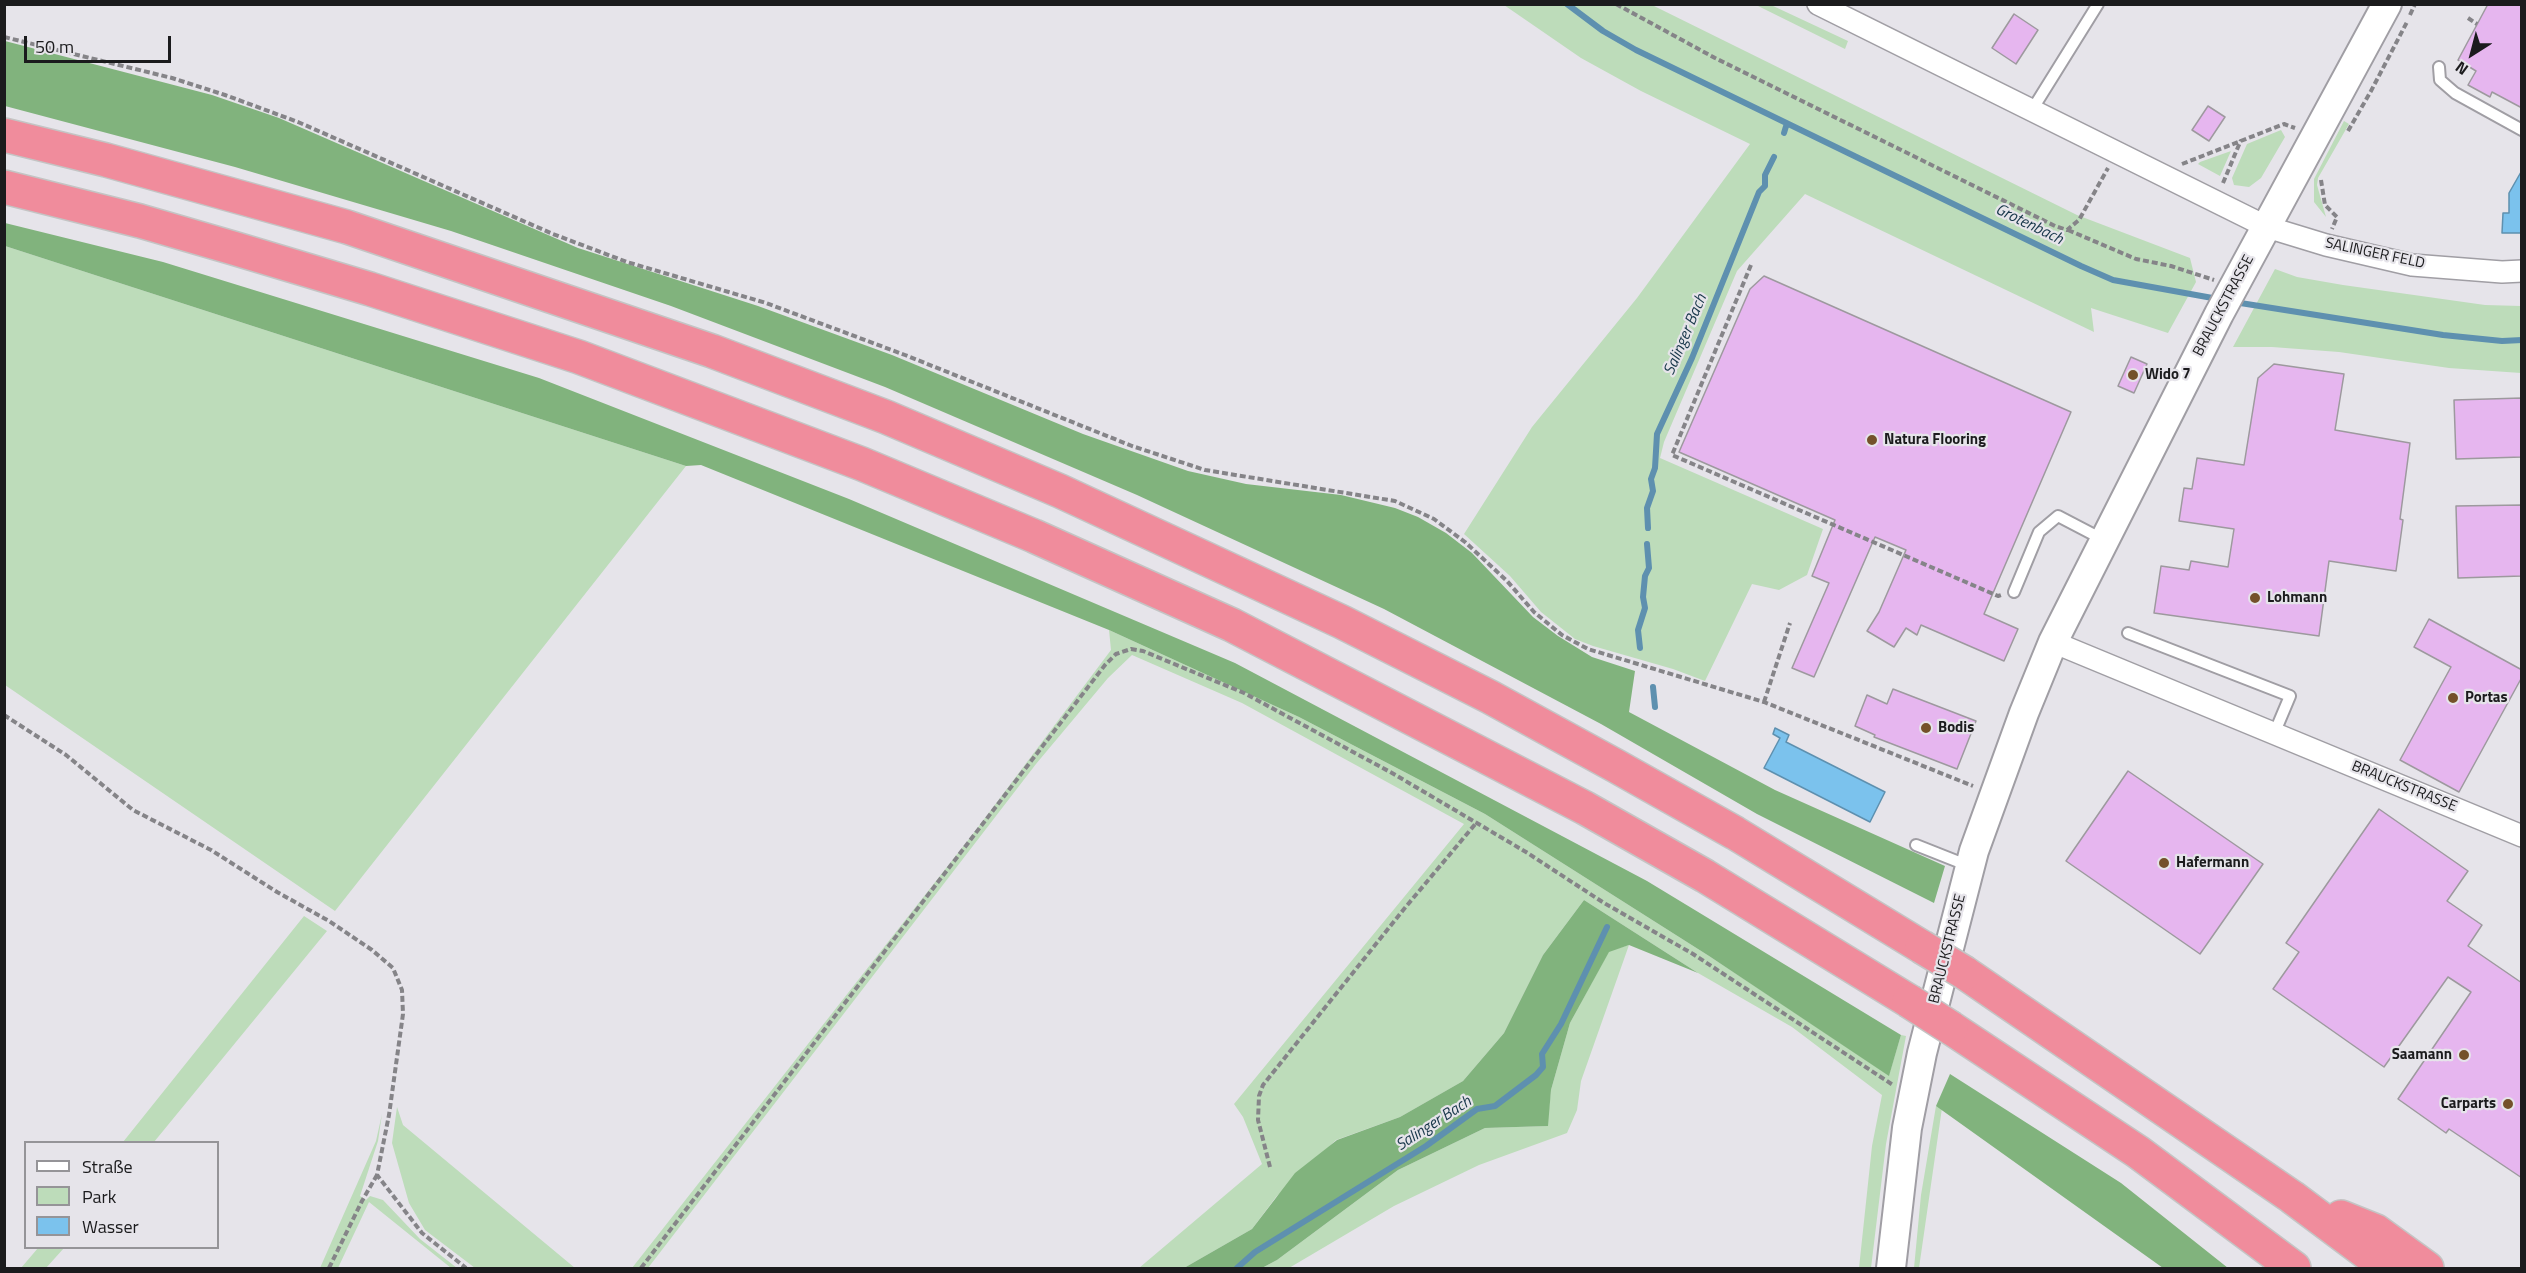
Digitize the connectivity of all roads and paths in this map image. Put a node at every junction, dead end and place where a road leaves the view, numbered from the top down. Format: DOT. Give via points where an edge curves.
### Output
graph roads {
  1 [pos="1616,4"];
  2 [pos="2097,4"];
  3 [pos="2388,4"];
  4 [pos="2415,4"];
  5 [pos="1825,6"];
  6 [pos="2468,18"];
  7 [pos="2477,24"];
  8 [pos="4,37"];
  9 [pos="2439,67"];
  10 [pos="2032,110"];
  11 [pos="2522,130"];
  12 [pos="4,135"];
  13 [pos="2330,137"];
  14 [pos="2241,140"];
  15 [pos="2117,151"];
  16 [pos="2323,174"];
  17 [pos="2164,175"];
  18 [pos="4,187"];
  19 [pos="2217,202"];
  20 [pos="2267,227"];
  21 [pos="2067,230"];
  22 [pos="2326,245"];
  23 [pos="1751,265"];
  24 [pos="2522,271"];
  25 [pos="2234,288"];
  26 [pos="2104,541"];
  27 [pos="2014,592"];
  28 [pos="1790,623"];
  29 [pos="2128,633"];
  30 [pos="2053,642"];
  31 [pos="1764,702"];
  32 [pos="4,715"];
  33 [pos="2274,734"];
  34 [pos="1993,794"];
  35 [pos="1477,822"];
  36 [pos="2522,836"];
  37 [pos="1916,845"];
  38 [pos="1969,866"];
  39 [pos="1913,1093"];
  40 [pos="1270,1167"];
  41 [pos="377,1175"];
  42 [pos="2292,1197"];
  43 [pos="329,1269"];
  44 [pos="466,1269"];
  45 [pos="641,1269"];
  46 [pos="1891,1269"];
  47 [pos="2294,1269"];
  48 [pos="2387,1269"];
  49 [pos="2427,1269"];
  1 -- 21 [label="path" via="1856,129"];
  2 -- 10 [label="lane"];
  3 -- 13 [label="street, BRAUCKSTRASSE"];
  4 -- 13 [label="path" via="2397,44"];
  5 -- 10 [label="street"];
  6 -- 7 [label="path"];
  8 -- 31 [label="path" via="225,94 553,234 627,262 766,303 1131,446 1205,470 1395,501 1434,519 1466,542 1562,635 1588,649"];
  9 -- 11 [label="lane" via="2440,80 2455,93"];
  10 -- 15 [label="street"];
  12 -- 42 [label="highway, bridge" via="347,227 712,351 952,445 1214,561 1490,697 1735,833 1965,973"];
  13 -- 14 [label="path" via="2283,124"];
  13 -- 20 [label="street, BRAUCKSTRASSE"];
  14 -- 17 [label="path" via="2186,161"];
  14 -- 19 [label="path"];
  15 -- 17 [label="street"];
  15 -- 21 [label="path" via="2079,220"];
  16 -- 22 [label="path" via="2320,182 2325,205 2337,218"];
  17 -- 19 [label="street"];
  18 -- 47 [label="highway, bridge" via="233,248 579,357 862,464 1232,625 1585,808 1705,876 1909,1001 2138,1152"];
  19 -- 20 [label="street"];
  20 -- 22 [label="street, SALINGER FELD"];
  20 -- 25 [label="street, BRAUCKSTRASSE"];
  21 -- 25 [label="path" via="2136,259 2195,272"];
  22 -- 24 [label="street, SALINGER FELD" via="2412,265"];
  23 -- 27 [label="path" via="1672,454 1998,596"];
  25 -- 26 [label="street, BRAUCKSTRASSE"];
  26 -- 27 [label="lane" via="2058,516 2039,532"];
  26 -- 30 [label="street, BRAUCKSTRASSE"];
  28 -- 31 [label="path"];
  29 -- 33 [label="lane" via="2290,696"];
  30 -- 33 [label="street, BRAUCKSTRASSE"];
  30 -- 34 [label="street, BRAUCKSTRASSE"];
  31 -- 34 [label="path"];
  32 -- 41 [label="path" via="66,756 133,810 211,850 329,921 393,968 402,990 403,1014"];
  33 -- 36 [label="street, BRAUCKSTRASSE"];
  34 -- 38 [label="street, BRAUCKSTRASSE"];
  35 -- 39 [label="path"];
  35 -- 40 [label="path" via="1263,1085 1258,1120"];
  35 -- 45 [label="path" via="1244,693 1143,651 1131,648 1116,654"];
  37 -- 38 [label="lane"];
  38 -- 39 [label="street, BRAUCKSTRASSE"];
  39 -- 46 [label="street, BRAUCKSTRASSE"];
  41 -- 43 [label="path"];
  41 -- 44 [label="path" via="422,1233"];
  42 -- 48 [label="highway"];
  42 -- 49 [label="highway" via="2376,1232"];
}
